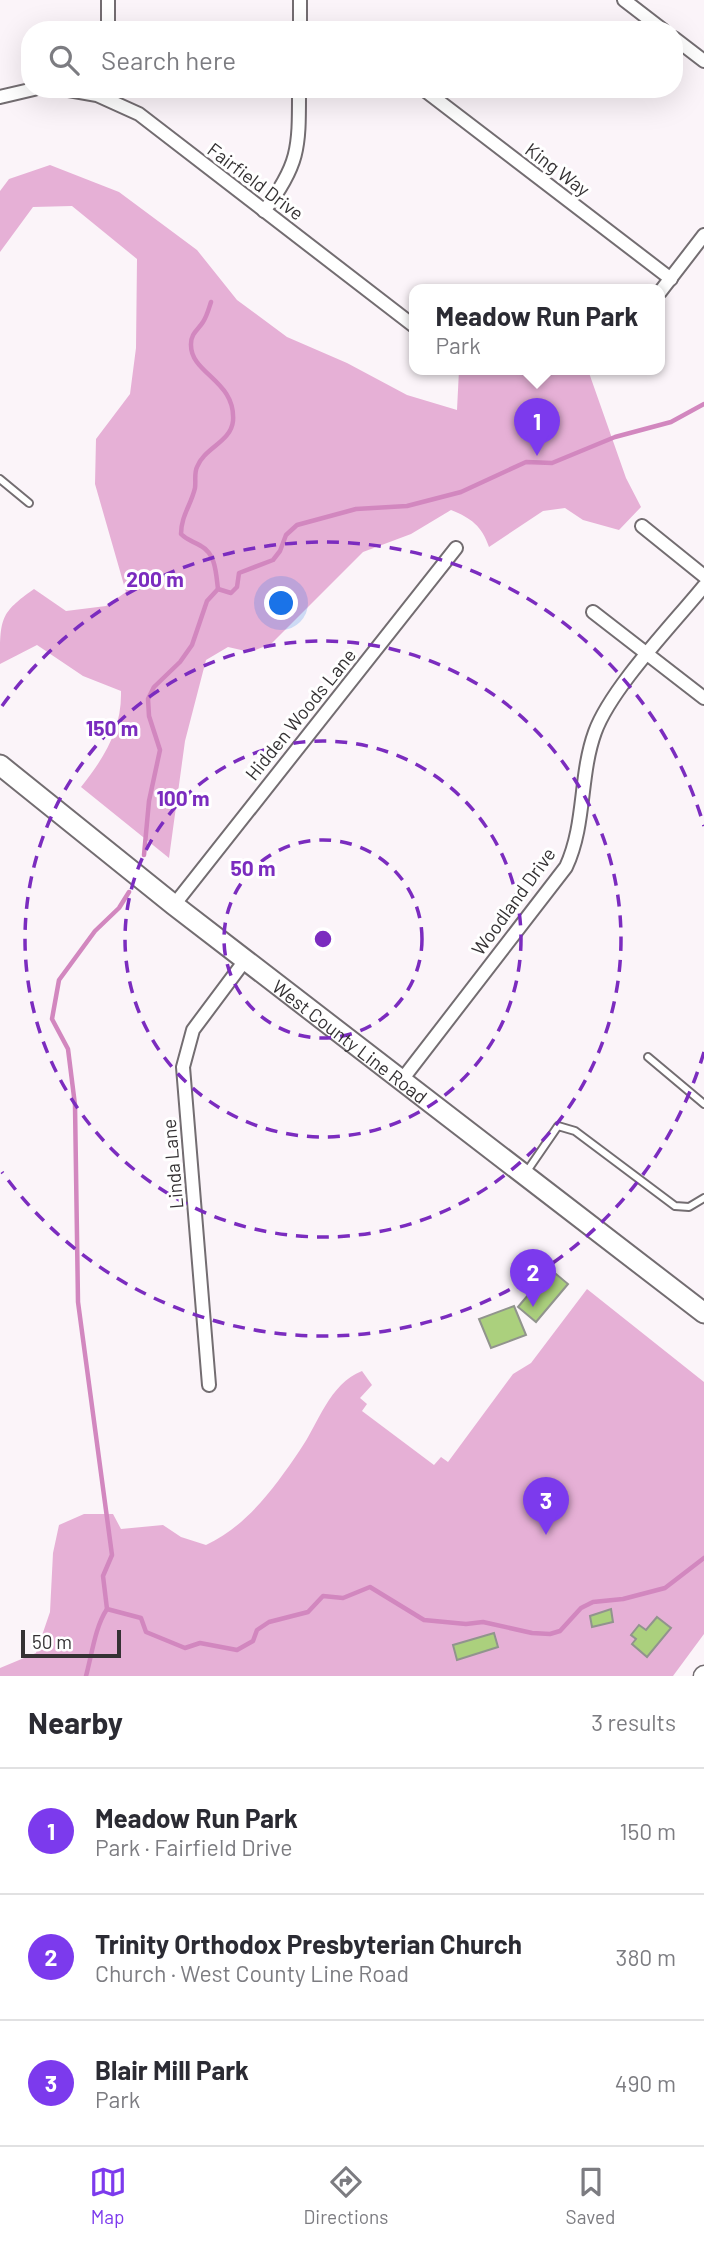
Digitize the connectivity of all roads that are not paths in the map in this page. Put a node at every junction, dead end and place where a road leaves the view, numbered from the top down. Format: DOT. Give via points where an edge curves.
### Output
graph roads {
  1 [pos="108,0"];
  2 [pos="300,0"];
  3 [pos="624,0"];
  4 [pos="108,21"];
  5 [pos="300,21"];
  6 [pos="651,21"];
  7 [pos="683,45"];
  8 [pos="704,61"];
  9 [pos="21,92"];
  10 [pos="0,97"];
  11 [pos="109,98"];
  12 [pos="299,98"];
  13 [pos="435,98"];
  14 [pos="264,211"];
  15 [pos="704,235"];
  16 [pos="671,279"];
  17 [pos="665,286"];
  18 [pos="409,321"];
  19 [pos="0,479"];
  20 [pos="29,503"];
  21 [pos="642,526"];
  22 [pos="456,548"];
  23 [pos="704,576"];
  24 [pos="704,586"];
  25 [pos="593,612"];
  26 [pos="649,654"];
  27 [pos="704,698"];
  28 [pos="0,765"];
  29 [pos="174,905"];
  30 [pos="246,960"];
  31 [pos="648,1057"];
  32 [pos="401,1081"];
  33 [pos="704,1104"];
  34 [pos="524,1175"];
  35 [pos="704,1198"];
  36 [pos="704,1313"];
  37 [pos="209,1385"];
  1 -- 4 [label="street"];
  2 -- 5 [label="street"];
  3 -- 6 [label="street"];
  7 -- 8 [label="street"];
  9 -- 10 [label="street"];
  11 -- 14 [label="street, Fairfield Drive" via="139,114"];
  12 -- 14 [label="street" via="296,158 283,187"];
  13 -- 16 [label="street, King Way"];
  14 -- 18 [label="street, Fairfield Drive"];
  15 -- 16 [label="street"];
  16 -- 17 [label="street"];
  19 -- 20 [label="lane"];
  21 -- 23 [label="street"];
  22 -- 29 [label="street, Hidden Woods Lane"];
  24 -- 26 [label="street, Woodland Drive"];
  25 -- 26 [label="street"];
  26 -- 27 [label="street"];
  26 -- 32 [label="street, Woodland Drive" via="612,699 595,732 579,833 566,867"];
  28 -- 29 [label="main road, West County Line Road"];
  29 -- 30 [label="main road, West County Line Road"];
  30 -- 32 [label="main road, West County Line Road"];
  30 -- 37 [label="street, Linda Lane" via="193,1030 183,1067"];
  31 -- 33 [label="lane"];
  32 -- 34 [label="main road, West County Line Road"];
  34 -- 35 [label="lane" via="558,1126 575,1131 675,1206 689,1207"];
  34 -- 36 [label="main road, West County Line Road"];
}
